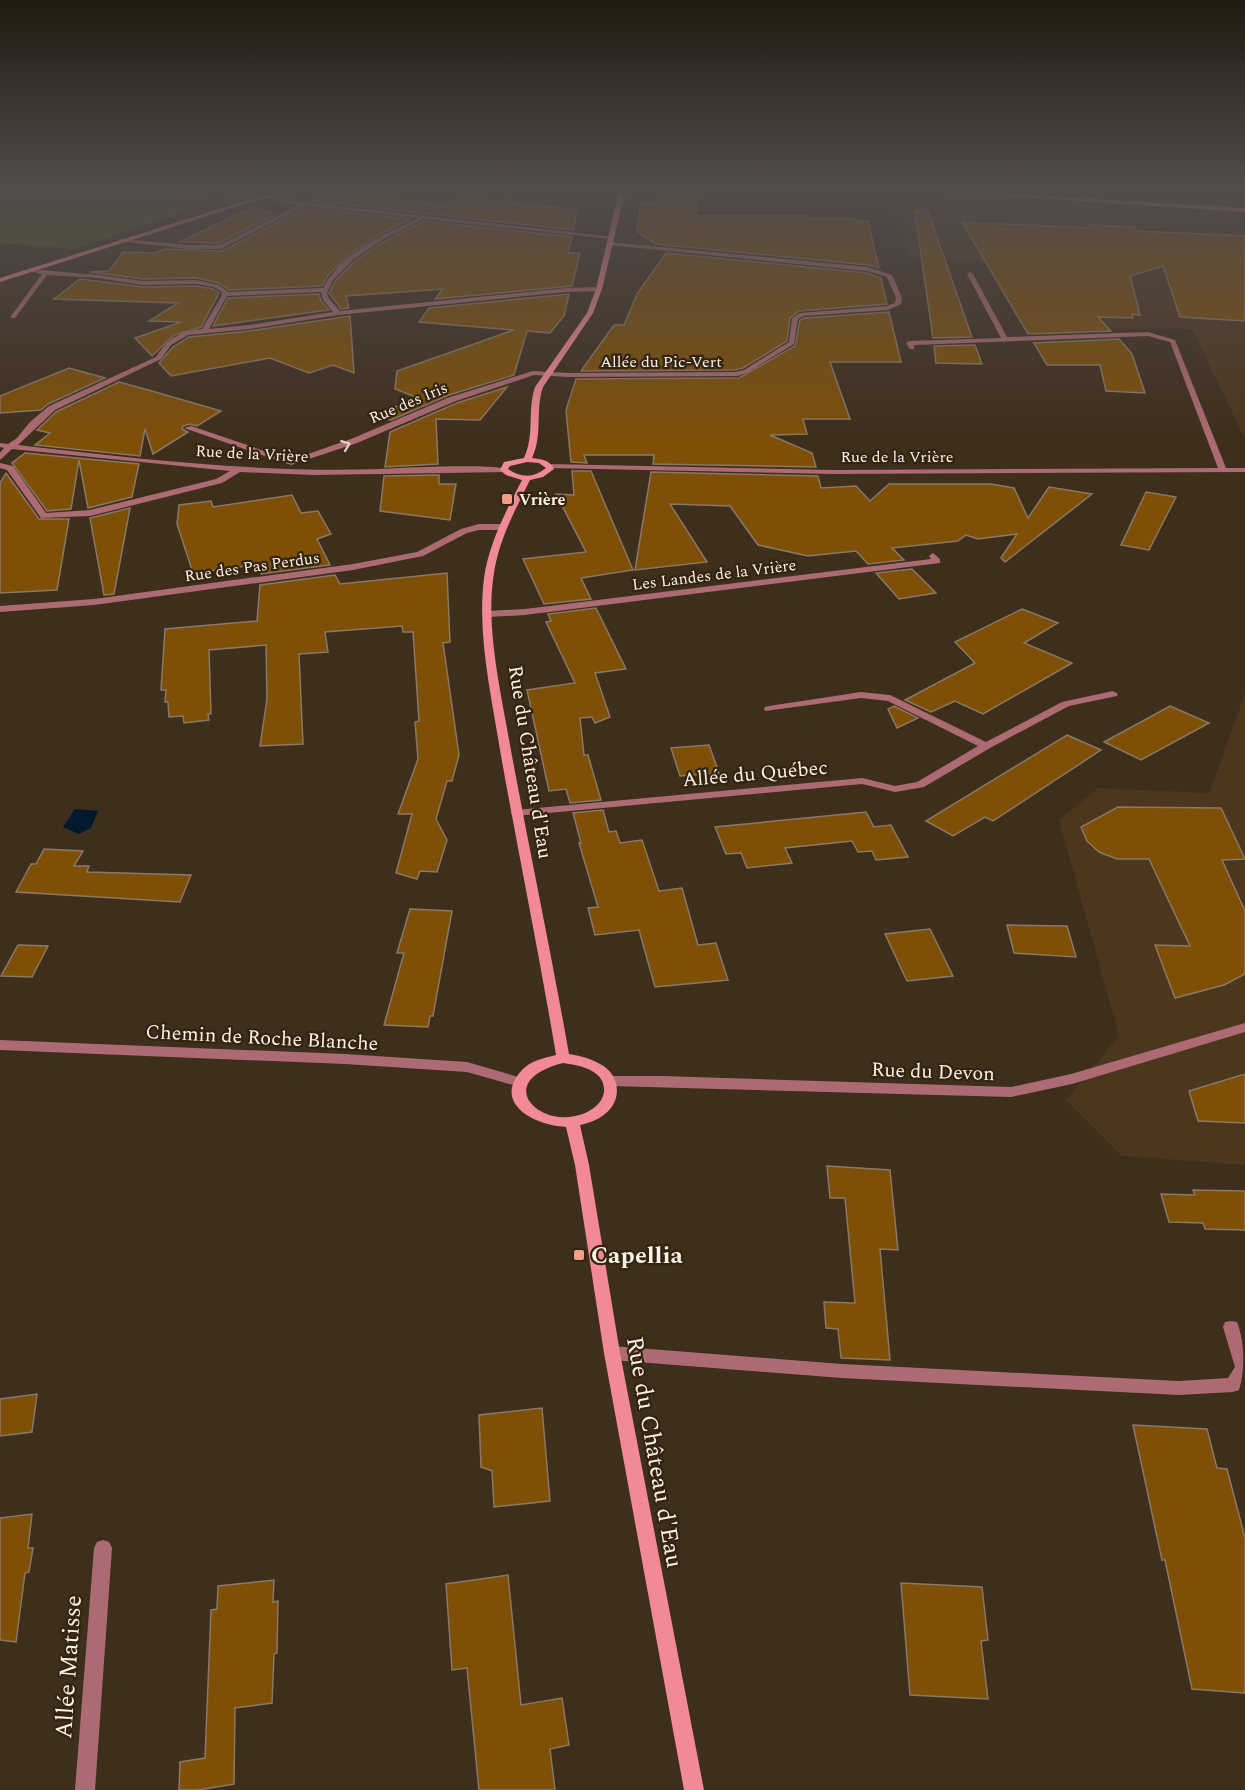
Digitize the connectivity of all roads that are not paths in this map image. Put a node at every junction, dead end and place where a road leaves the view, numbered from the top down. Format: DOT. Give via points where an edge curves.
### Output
graph roads {
  1 [pos="27,272"];
  2 [pos="37,272"];
  3 [pos="338,272"];
  4 [pos="603,272"];
  5 [pos="876,272"];
  6 [pos="45,274"];
  7 [pos="970,274"];
  8 [pos="0,280"];
  9 [pos="599,289"];
  10 [pos="325,290"];
  11 [pos="224,294"];
  12 [pos="338,313"];
  13 [pos="13,317"];
  14 [pos="205,330"];
  15 [pos="1005,339"];
  16 [pos="912,348"];
  17 [pos="547,374"];
  18 [pos="188,428"];
  19 [pos="0,445"];
  20 [pos="10,446"];
  21 [pos="0,458"];
  22 [pos="527,460"];
  23 [pos="0,465"];
  24 [pos="549,466"];
  25 [pos="289,467"];
  26 [pos="239,469"];
  27 [pos="1223,470"];
  28 [pos="1245,470"];
  29 [pos="504,471"];
  30 [pos="527,478"];
  31 [pos="502,527"];
  32 [pos="933,556"];
  33 [pos="0,609"];
  34 [pos="488,614"];
  35 [pos="1113,694"];
  36 [pos="769,709"];
  37 [pos="986,746"];
  38 [pos="516,813"];
  39 [pos="1245,1027"];
  40 [pos="0,1045"];
  41 [pos="563,1058"];
  42 [pos="610,1081"];
  43 [pos="520,1082"];
  44 [pos="572,1122"];
  45 [pos="1231,1327"];
  46 [pos="612,1353"];
  47 [pos="103,1548"];
  48 [pos="84,1790"];
  49 [pos="694,1790"];
  1 -- 8 [label="street"];
  2 -- 6 [label="street"];
  3 -- 10 [label="street"];
  4 -- 9 [label="street"];
  5 -- 17 [label="street, Allée du Pic-Vert" via="890,276 898,304 802,314 795,318 792,343 735,374"];
  6 -- 11 [label="street" via="141,283 208,283 218,286"];
  6 -- 13 [label="street"];
  7 -- 15 [label="street"];
  9 -- 12 [label="street"];
  9 -- 17 [label="street" via="590,313"];
  10 -- 11 [label="street"];
  10 -- 12 [label="street" via="326,300"];
  11 -- 14 [label="street"];
  12 -- 14 [label="street"];
  14 -- 20 [label="street" via="186,333 168,344 159,358 58,405"];
  15 -- 16 [label="street" via="909,343"];
  15 -- 27 [label="street" via="1148,334 1173,341"];
  17 -- 22 [label="street" via="535,399 534,446"];
  25 -- 17 [label="street, Rue des Iris, one-way" via="431,408 533,373"];
  18 -- 25 [label="street"];
  19 -- 20 [label="street, Rue de la Vrière"];
  20 -- 21 [label="street"];
  20 -- 26 [label="street, Rue de la Vrière"];
  22 -- 24 [label="street"];
  22 -- 29 [label="street" via="507,464"];
  23 -- 26 [label="street" via="10,468 44,516 90,513 219,481"];
  24 -- 27 [label="street, Rue de la Vrière" via="833,472"];
  24 -- 30 [label="street" via="543,475"];
  25 -- 26 [label="street, Rue de la Vrière"];
  25 -- 29 [label="street, Rue de la Vrière"];
  27 -- 28 [label="street, Rue de la Vrière"];
  29 -- 30 [label="street"];
  30 -- 31 [label="street, Rue du Château d'Eau"];
  31 -- 33 [label="street, Rue des Pas Perdus" via="479,527 420,554 352,567 94,602"];
  31 -- 34 [label="street, Rue du Château d'Eau" via="488,578"];
  32 -- 34 [label="street, Les Landes de la Vrière" via="937,561"];
  34 -- 38 [label="street, Rue du Château d'Eau"];
  35 -- 37 [label="street, Allée du Québec" via="1066,704"];
  36 -- 37 [label="street" via="861,695 890,698"];
  37 -- 38 [label="street, Allée du Québec" via="920,785 895,789 862,782"];
  38 -- 41 [label="street, Rue du Château d'Eau"];
  39 -- 42 [label="street, Rue du Devon" via="1072,1079 1011,1092"];
  40 -- 43 [label="street, Chemin de Roche Blanche" via="467,1067"];
  41 -- 42 [label="street" via="598,1066"];
  41 -- 43 [label="street" via="536,1065"];
  42 -- 44 [label="street" via="612,1092 608,1102 587,1118"];
  43 -- 44 [label="street" via="518,1093 530,1112 542,1119"];
  44 -- 46 [label="street, Rue du Château d'Eau"];
  45 -- 46 [label="street" via="1243,1368 1233,1385 1179,1388 842,1371"];
  46 -- 49 [label="street, Rue du Château d'Eau"];
  47 -- 48 [label="street, Allée Matisse"];
}
